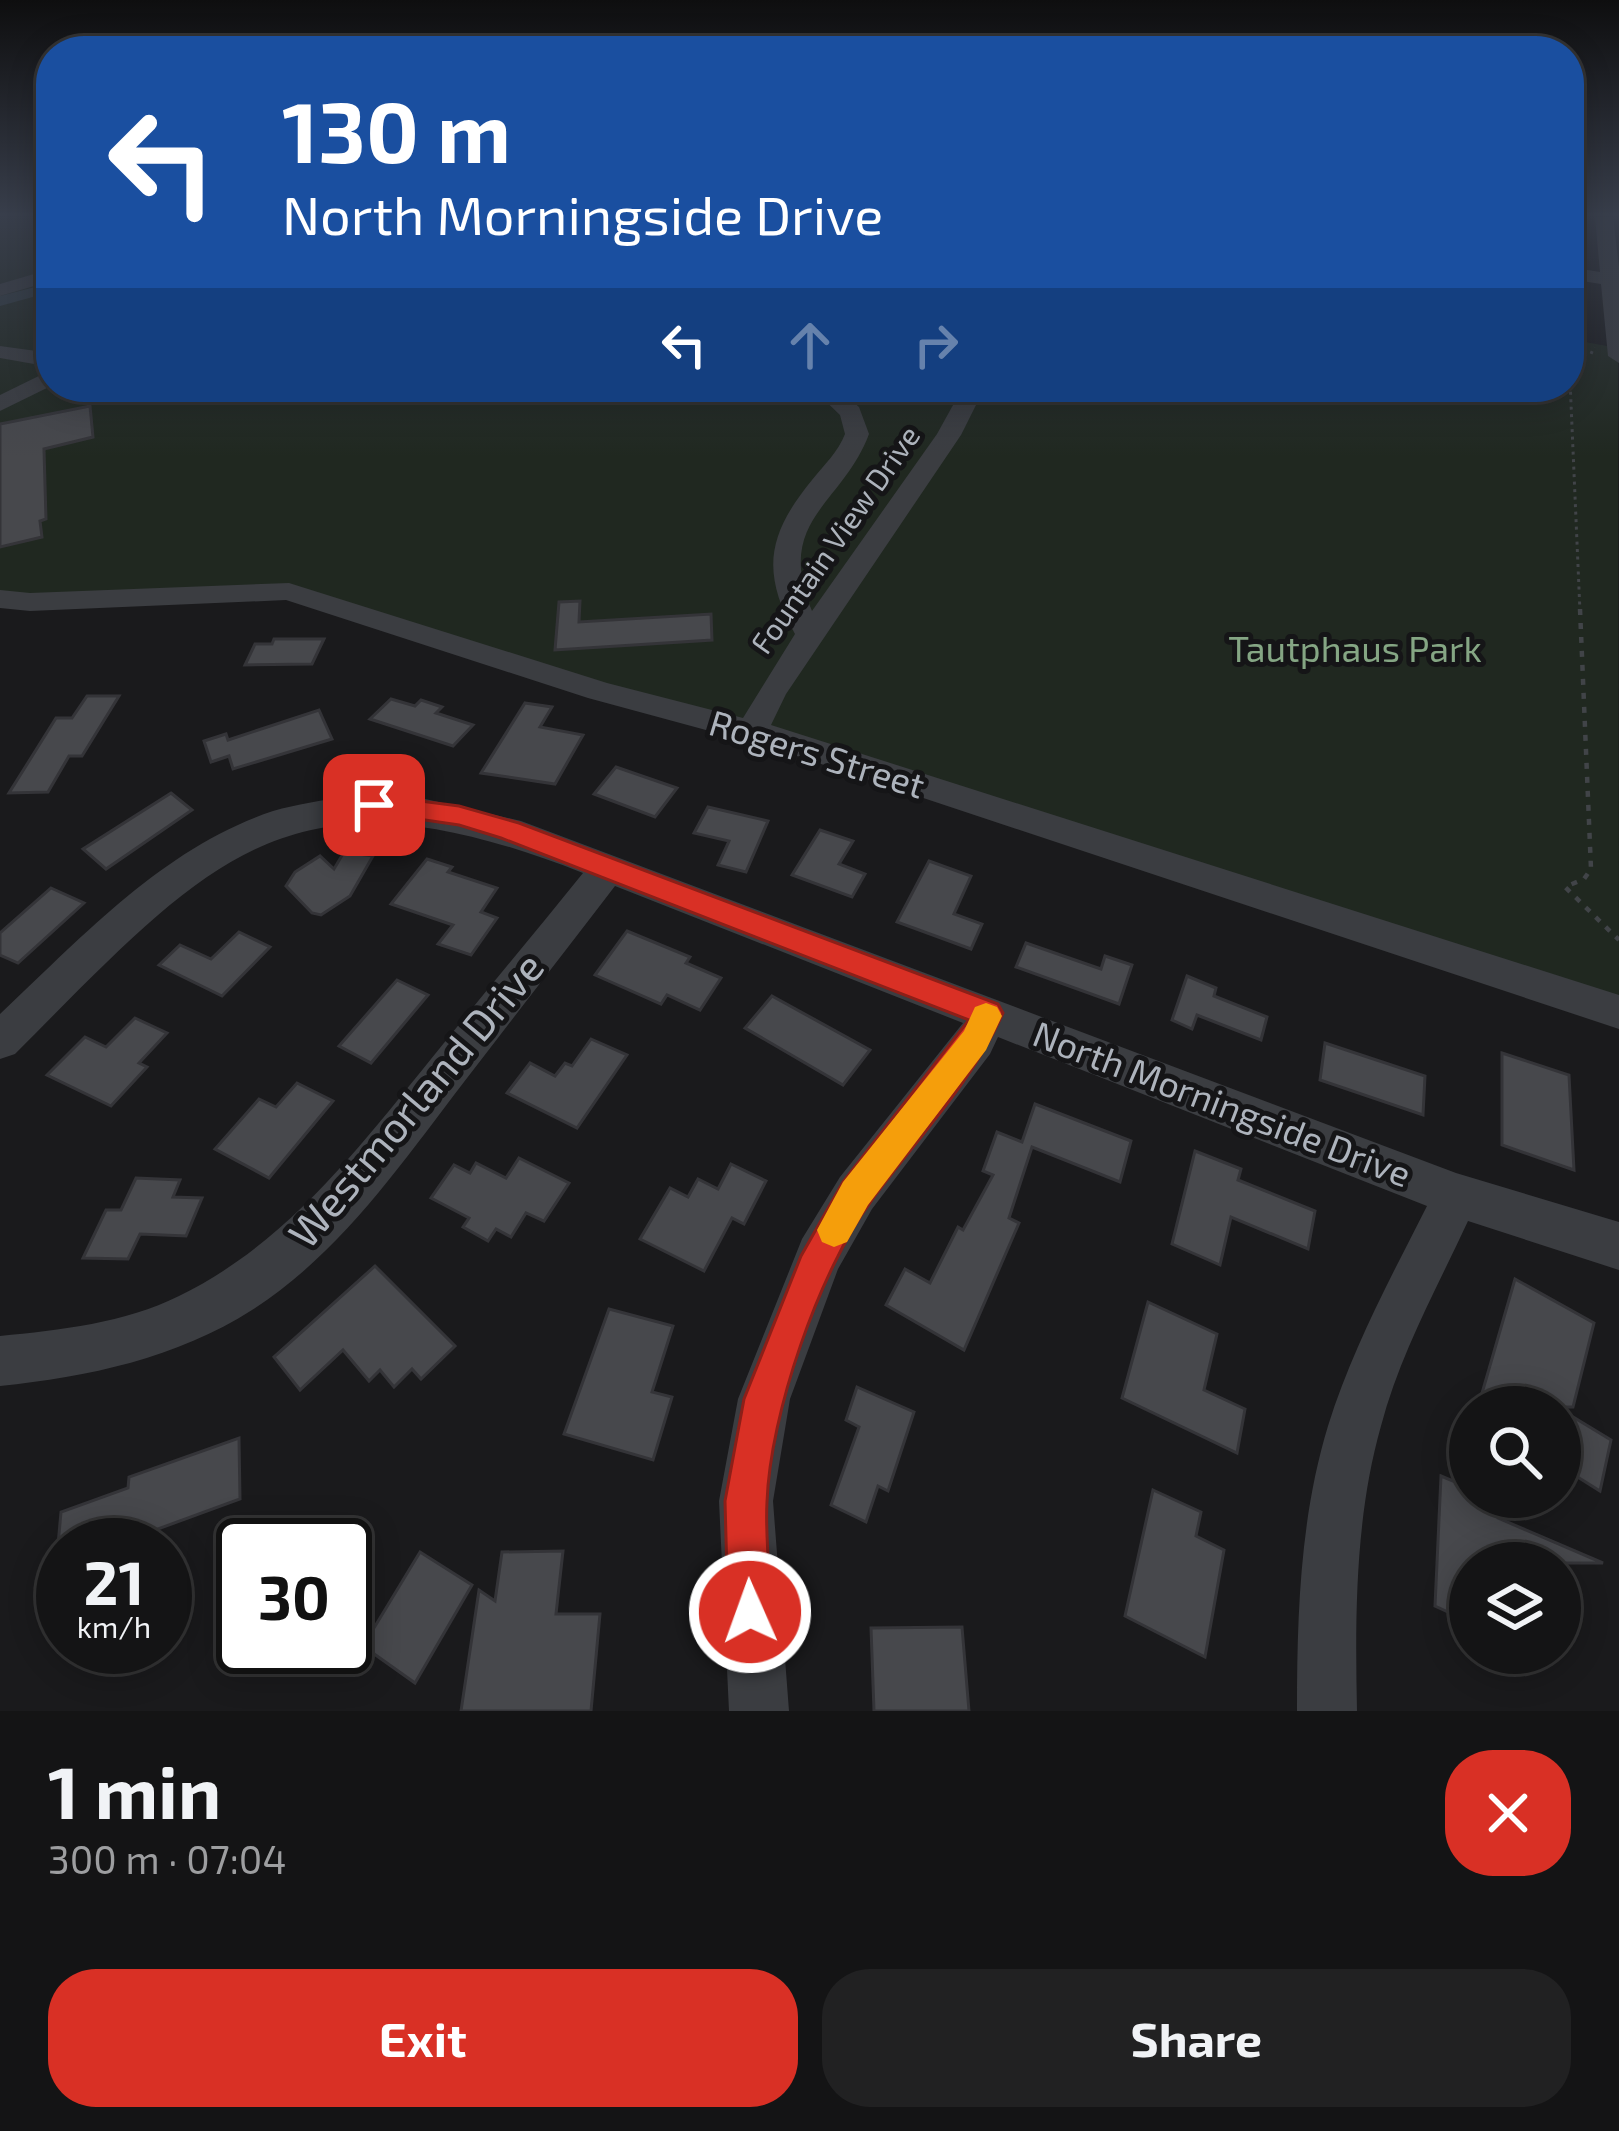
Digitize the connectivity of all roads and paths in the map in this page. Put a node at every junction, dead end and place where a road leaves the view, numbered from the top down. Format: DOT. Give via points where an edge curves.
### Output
graph roads {
  1 [pos="1613,297"];
  2 [pos="1609,330"];
  3 [pos="0,352"];
  4 [pos="1584,355"];
  5 [pos="1619,356"];
  6 [pos="36,359"];
  7 [pos="36,371"];
  8 [pos="839,402"];
  9 [pos="966,402"];
  10 [pos="1571,402"];
  11 [pos="0,404"];
  12 [pos="0,599"];
  13 [pos="810,634"];
  14 [pos="753,730"];
  15 [pos="606,871"];
  16 [pos="1619,940"];
  17 [pos="1619,1012"];
  18 [pos="988,1013"];
  19 [pos="0,1041"];
  20 [pos="1456,1195"];
  21 [pos="1619,1246"];
  22 [pos="0,1360"];
  23 [pos="759,1711"];
  24 [pos="1327,1711"];
  1 -- 2 [label="street"];
  2 -- 4 [label="path"];
  2 -- 5 [label="street"];
  3 -- 6 [label="street"];
  7 -- 11 [label="street"];
  8 -- 13 [label="street" via="857,434 787,538 789,592"];
  9 -- 13 [label="street, Fountain View Drive"];
  10 -- 16 [label="path" via="1591,869 1565,887"];
  12 -- 14 [label="street, Rogers Street" via="289,592 599,691"];
  13 -- 14 [label="street, Fountain View Drive"];
  14 -- 17 [label="street, Rogers Street"];
  15 -- 18 [label="street, North Morningside Drive"];
  15 -- 19 [label="street, North Morningside Drive" via="459,815 374,805 310,812 244,834 197,862"];
  15 -- 22 [label="street, Westmorland Drive" via="398,1134 299,1245 249,1284 129,1342"];
  18 -- 20 [label="street, North Morningside Drive"];
  18 -- 23 [label="street" via="846,1209 819,1256 764,1399 746,1501"];
  20 -- 21 [label="street, North Morningside Drive"];
  20 -- 24 [label="street" via="1366,1389 1335,1516"];
}
